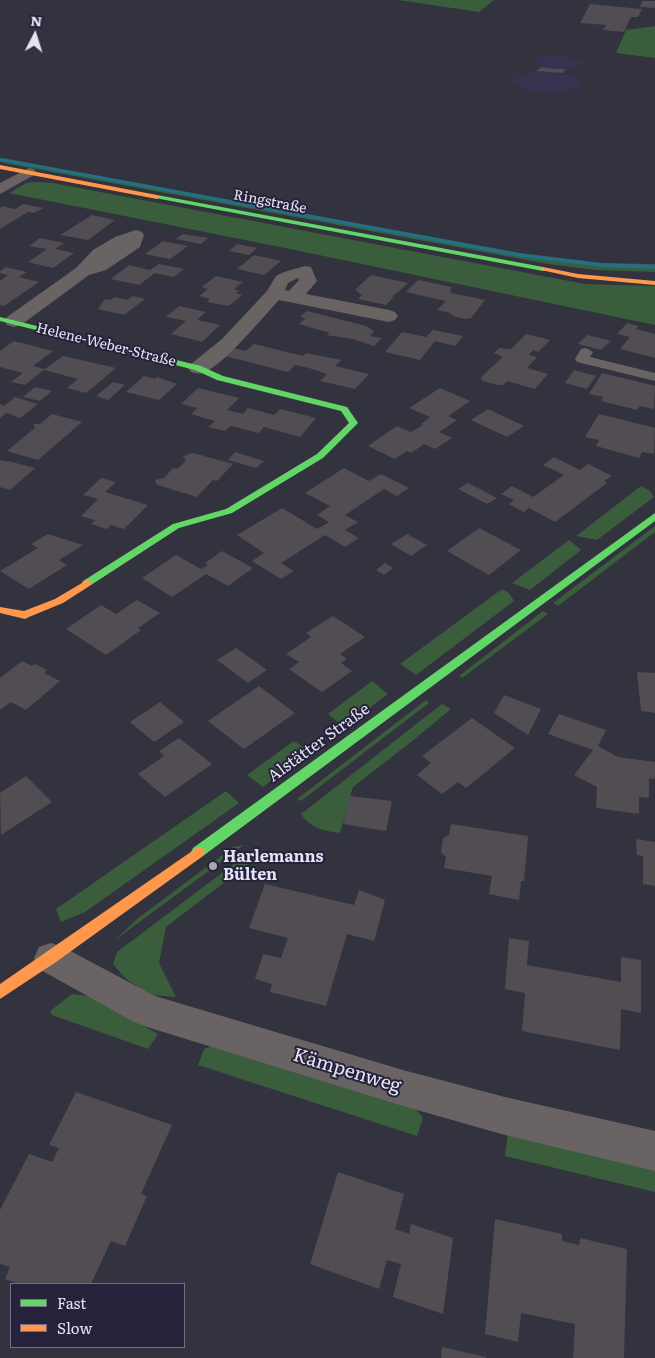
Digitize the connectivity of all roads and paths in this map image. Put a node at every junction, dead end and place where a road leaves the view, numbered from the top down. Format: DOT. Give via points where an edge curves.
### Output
graph roads {
  1 [pos="0,167"];
  2 [pos="29,172"];
  3 [pos="0,189"];
  4 [pos="534,266"];
  5 [pos="83,272"];
  6 [pos="655,274"];
  7 [pos="655,283"];
  8 [pos="389,316"];
  9 [pos="7,320"];
  10 [pos="586,352"];
  11 [pos="198,368"];
  12 [pos="655,377"];
  13 [pos="655,516"];
  14 [pos="0,610"];
  15 [pos="51,958"];
  16 [pos="0,992"];
  17 [pos="655,1151"];
  1 -- 2 [label="street, Ringstraße"];
  2 -- 3 [label="street"];
  2 -- 4 [label="street, Ringstraße"];
  4 -- 6 [label="street, Ringstraße"];
  4 -- 7 [label="street, Ringstraße" via="578,276"];
  5 -- 9 [label="street, Helene-Weber-Straße"];
  8 -- 11 [label="street, Helene-Weber-Straße" via="284,295"];
  9 -- 11 [label="street, Helene-Weber-Straße"];
  10 -- 12 [label="lane" via="582,359"];
  11 -- 14 [label="street, Helene-Weber-Straße" via="220,378 344,409 354,423 320,456 229,511 176,526 59,601 25,615"];
  13 -- 15 [label="street, Alstätter Straße"];
  15 -- 16 [label="street, Alstätter Straße"];
  15 -- 17 [label="street, Kämpenweg" via="147,1010 449,1101"];
}
